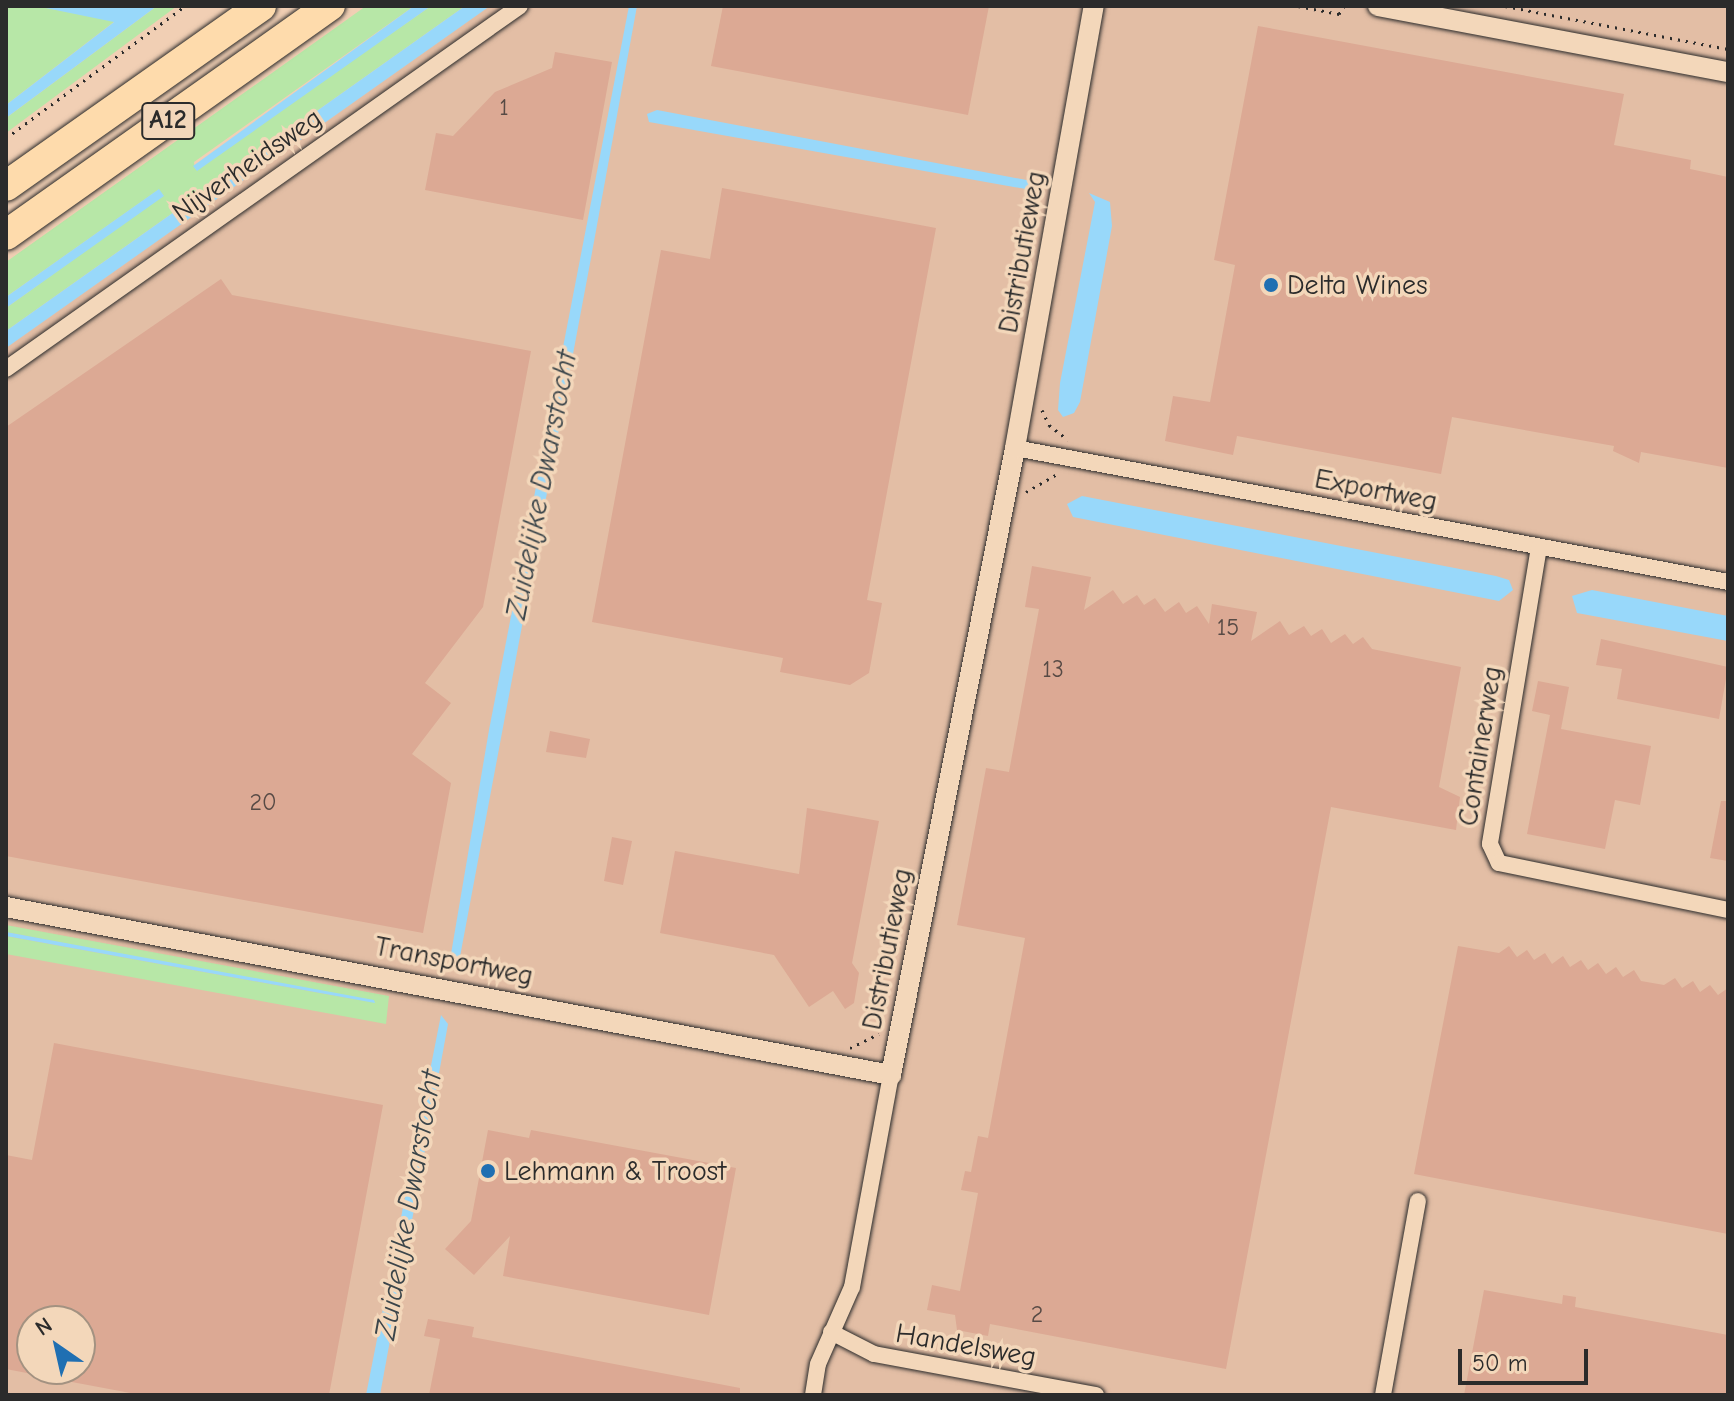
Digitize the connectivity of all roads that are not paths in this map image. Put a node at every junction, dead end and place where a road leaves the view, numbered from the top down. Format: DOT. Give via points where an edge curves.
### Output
graph roads {
  1 [pos="261,6"];
  2 [pos="330,6"];
  3 [pos="520,6"];
  4 [pos="1094,6"];
  5 [pos="1378,6"];
  6 [pos="1728,72"];
  7 [pos="6,186"];
  8 [pos="6,235"];
  9 [pos="6,369"];
  10 [pos="1015,448"];
  11 [pos="1539,547"];
  12 [pos="1728,582"];
  13 [pos="6,907"];
  14 [pos="1728,910"];
  15 [pos="891,1075"];
  16 [pos="1418,1201"];
  17 [pos="831,1332"];
  18 [pos="813,1395"];
  19 [pos="1096,1395"];
  20 [pos="1383,1395"];
  1 -- 7 [label="highway, A12"];
  2 -- 8 [label="highway, A12"];
  3 -- 9 [label="street, Nijverheidsweg"];
  4 -- 10 [label="street, Distributieweg"];
  5 -- 6 [label="street"];
  10 -- 11 [label="street, Exportweg"];
  10 -- 15 [label="street, Distributieweg"];
  11 -- 12 [label="street, Exportweg"];
  11 -- 14 [label="street, Containerweg" via="1490,844 1499,863"];
  13 -- 15 [label="street, Transportweg"];
  15 -- 17 [label="street, Distributieweg" via="852,1287"];
  16 -- 20 [label="street"];
  17 -- 18 [label="street, Distributieweg"];
  17 -- 19 [label="street, Handelsweg" via="874,1354"];
}
